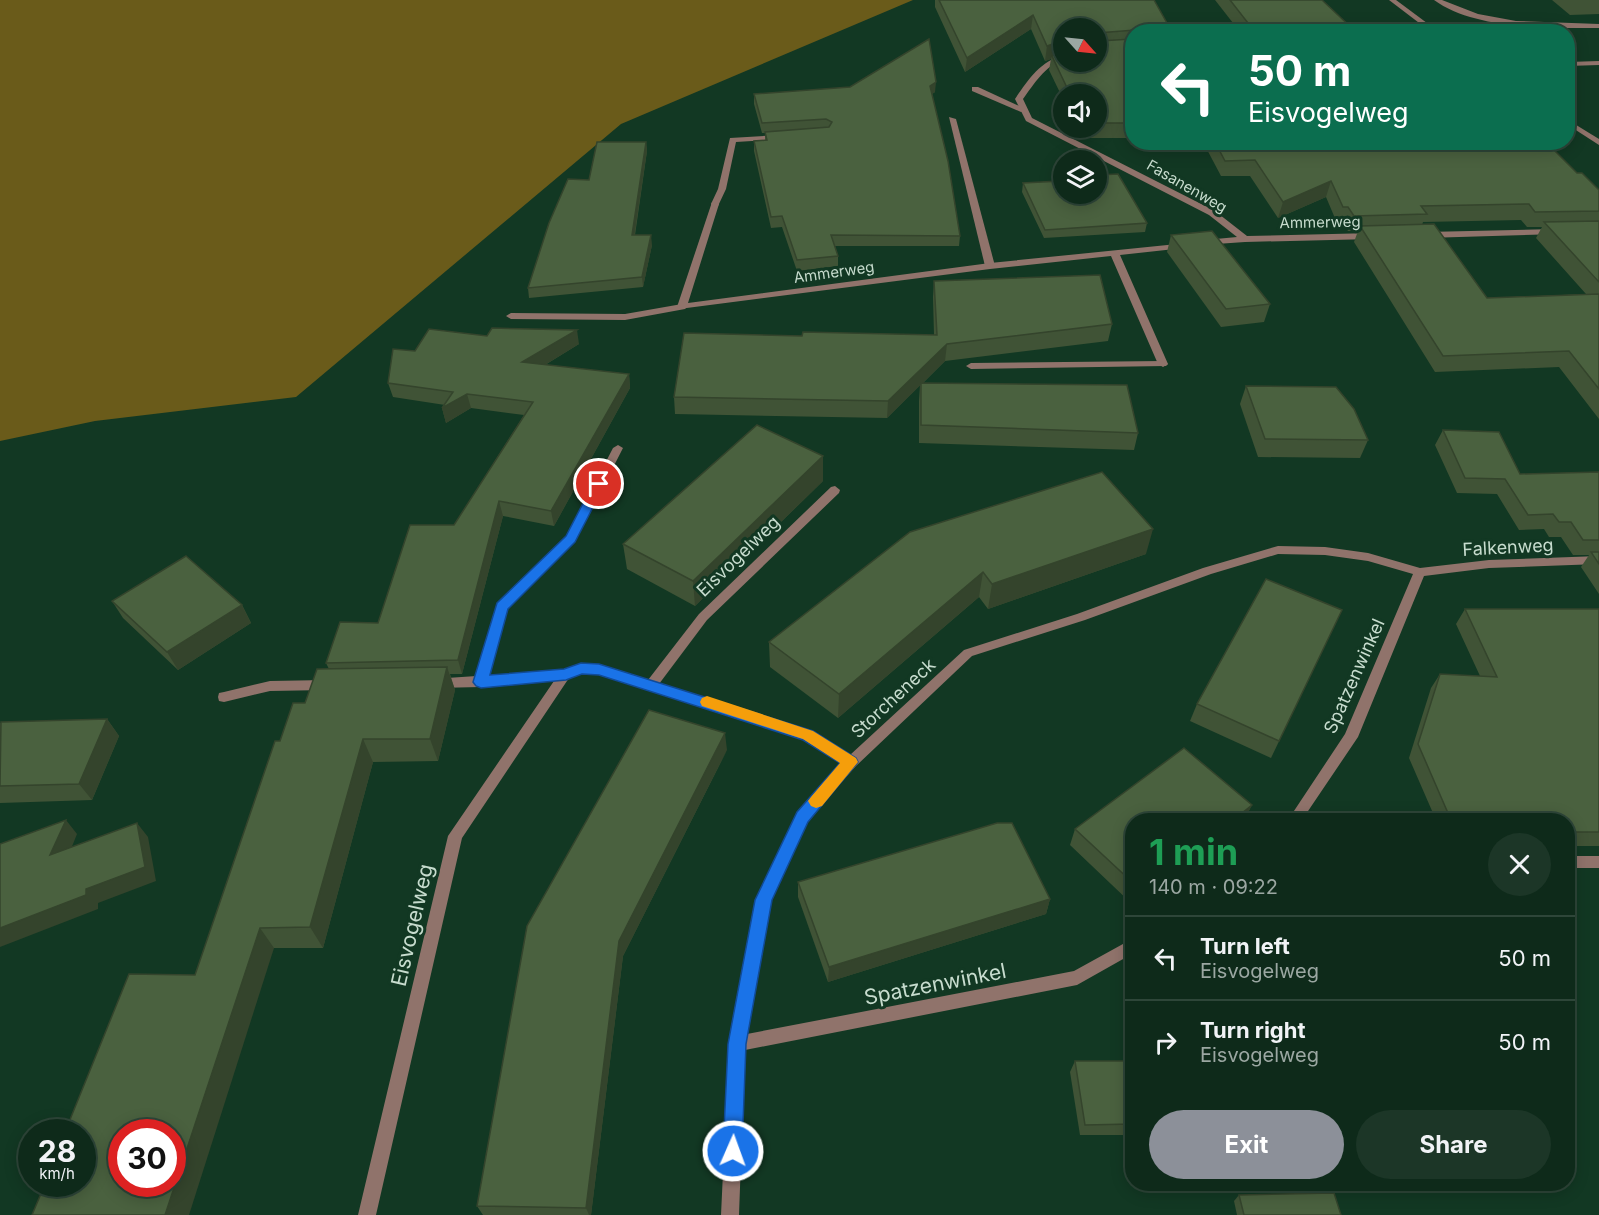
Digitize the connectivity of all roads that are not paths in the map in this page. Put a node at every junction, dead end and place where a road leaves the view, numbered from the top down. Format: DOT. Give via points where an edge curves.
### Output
graph roads {
  1 [pos="1392,0"];
  2 [pos="1437,0"];
  3 [pos="1425,24"];
  4 [pos="1509,24"];
  5 [pos="1575,26"];
  6 [pos="1599,26"];
  7 [pos="1053,61"];
  8 [pos="1599,63"];
  9 [pos="1575,64"];
  10 [pos="975,89"];
  11 [pos="1024,110"];
  12 [pos="952,119"];
  13 [pos="1575,127"];
  14 [pos="792,136"];
  15 [pos="1599,143"];
  16 [pos="1564,232"];
  17 [pos="1410,235"];
  18 [pos="1387,236"];
  19 [pos="1245,239"];
  20 [pos="1114,252"];
  21 [pos="990,266"];
  22 [pos="682,308"];
  23 [pos="511,316"];
  24 [pos="971,366"];
  25 [pos="618,448"];
  26 [pos="834,490"];
  27 [pos="1599,560"];
  28 [pos="1420,572"];
  29 [pos="566,675"];
  30 [pos="481,682"];
  31 [pos="424,683"];
  32 [pos="652,684"];
  33 [pos="345,685"];
  34 [pos="224,697"];
  35 [pos="850,762"];
  36 [pos="1300,813"];
  37 [pos="1575,862"];
  38 [pos="1599,862"];
  39 [pos="1125,950"];
  40 [pos="737,1044"];
  41 [pos="367,1215"];
  42 [pos="730,1215"];
  1 -- 3 [label="street"];
  2 -- 4 [label="street" via="1472,15"];
  5 -- 6 [label="street"];
  7 -- 11 [label="street" via="1019,99"];
  8 -- 9 [label="street"];
  10 -- 11 [label="street, Fasanenweg"];
  11 -- 19 [label="street, Fasanenweg" via="1029,119 1212,213"];
  12 -- 21 [label="street"];
  13 -- 15 [label="street"];
  14 -- 22 [label="street" via="733,140 722,189"];
  16 -- 17 [label="street"];
  18 -- 19 [label="street, Ammerweg"];
  19 -- 20 [label="street, Ammerweg"];
  20 -- 21 [label="street, Ammerweg"];
  20 -- 24 [label="street" via="1163,364"];
  21 -- 22 [label="street, Ammerweg"];
  22 -- 23 [label="street, Ammerweg" via="625,317"];
  25 -- 30 [label="street" via="571,539 502,607"];
  26 -- 32 [label="street, Eisvogelweg" via="703,617"];
  27 -- 28 [label="street, Falkenweg" via="1489,564"];
  28 -- 35 [label="street, Storcheneck" via="1368,557 1278,550 1207,571 968,653"];
  28 -- 36 [label="street, Spatzenwinkel" via="1351,737"];
  29 -- 30 [label="street"];
  29 -- 32 [label="street" via="581,668"];
  29 -- 41 [label="street, Eisvogelweg" via="454,836"];
  30 -- 31 [label="street"];
  32 -- 35 [label="street" via="808,735"];
  33 -- 34 [label="street" via="270,686"];
  35 -- 40 [label="street, Storcheneck" via="802,817 763,900"];
  37 -- 38 [label="street"];
  39 -- 40 [label="street, Spatzenwinkel" via="1077,978"];
  40 -- 42 [label="street, Storcheneck"];
}
